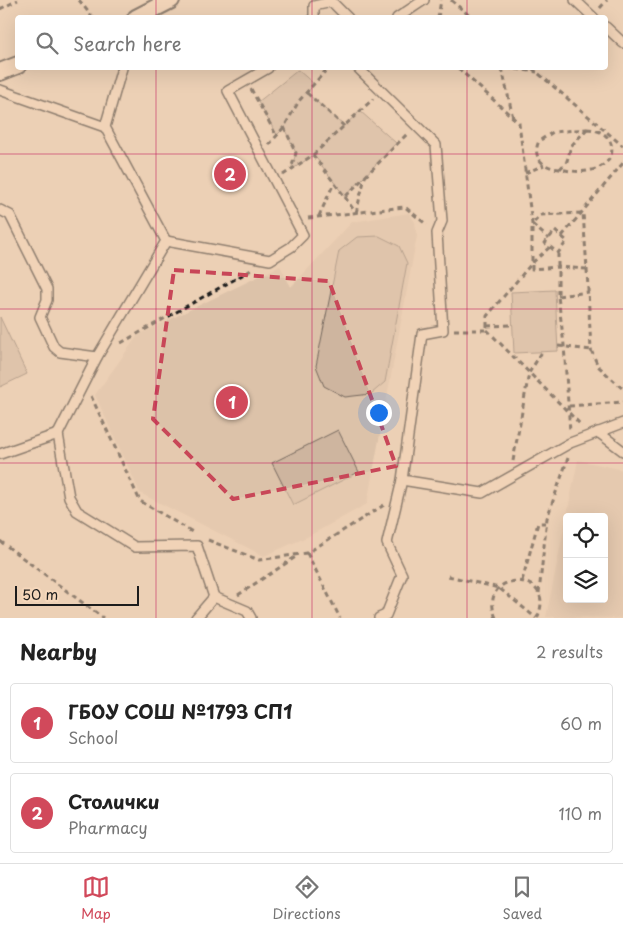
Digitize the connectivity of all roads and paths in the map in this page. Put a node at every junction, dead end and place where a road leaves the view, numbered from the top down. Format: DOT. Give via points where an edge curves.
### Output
graph roads {
  1 [pos="18,0"];
  2 [pos="79,0"];
  3 [pos="171,0"];
  4 [pos="424,0"];
  5 [pos="440,0"];
  6 [pos="452,0"];
  7 [pos="575,0"];
  8 [pos="0,8"];
  9 [pos="91,15"];
  10 [pos="140,15"];
  11 [pos="314,15"];
  12 [pos="345,15"];
  13 [pos="402,15"];
  14 [pos="438,15"];
  15 [pos="469,15"];
  16 [pos="591,15"];
  17 [pos="608,29"];
  18 [pos="623,43"];
  19 [pos="15,66"];
  20 [pos="121,70"];
  21 [pos="264,70"];
  22 [pos="326,70"];
  23 [pos="360,70"];
  24 [pos="460,70"];
  25 [pos="502,70"];
  26 [pos="522,70"];
  27 [pos="534,70"];
  28 [pos="0,72"];
  29 [pos="537,72"];
  30 [pos="246,80"];
  31 [pos="0,90"];
  32 [pos="381,91"];
  33 [pos="307,93"];
  34 [pos="514,118"];
  35 [pos="416,125"];
  36 [pos="344,126"];
  37 [pos="105,128"];
  38 [pos="284,128"];
  39 [pos="587,129"];
  40 [pos="602,129"];
  41 [pos="275,133"];
  42 [pos="623,146"];
  43 [pos="261,155"];
  44 [pos="314,155"];
  45 [pos="623,163"];
  46 [pos="544,165"];
  47 [pos="560,169"];
  48 [pos="291,170"];
  49 [pos="525,173"];
  50 [pos="366,176"];
  51 [pos="274,181"];
  52 [pos="334,183"];
  53 [pos="345,197"];
  54 [pos="0,210"];
  55 [pos="356,213"];
  56 [pos="583,213"];
  57 [pos="319,216"];
  58 [pos="295,219"];
  59 [pos="532,224"];
  60 [pos="438,233"];
  61 [pos="562,236"];
  62 [pos="549,239"];
  63 [pos="166,241"];
  64 [pos="550,247"];
  65 [pos="558,253"];
  66 [pos="270,260"];
  67 [pos="532,263"];
  68 [pos="558,267"];
  69 [pos="588,269"];
  70 [pos="589,292"];
  71 [pos="558,296"];
  72 [pos="512,325"];
  73 [pos="487,328"];
  74 [pos="443,330"];
  75 [pos="119,344"];
  76 [pos="564,345"];
  77 [pos="558,346"];
  78 [pos="591,350"];
  79 [pos="542,352"];
  80 [pos="97,357"];
  81 [pos="529,373"];
  82 [pos="84,382"];
  83 [pos="623,388"];
  84 [pos="623,402"];
  85 [pos="569,406"];
  86 [pos="570,416"];
  87 [pos="623,423"];
  88 [pos="595,433"];
  89 [pos="58,434"];
  90 [pos="570,443"];
  91 [pos="623,451"];
  92 [pos="0,454"];
  93 [pos="510,476"];
  94 [pos="402,480"];
  95 [pos="398,496"];
  96 [pos="546,523"];
  97 [pos="203,538"];
  98 [pos="0,541"];
  99 [pos="197,546"];
  100 [pos="307,553"];
  101 [pos="300,554"];
  102 [pos="448,576"];
  103 [pos="522,581"];
  104 [pos="498,588"];
  105 [pos="538,593"];
  106 [pos="214,597"];
  107 [pos="227,603"];
  108 [pos="103,618"];
  109 [pos="196,618"];
  110 [pos="251,618"];
  111 [pos="340,618"];
  112 [pos="379,618"];
  113 [pos="496,618"];
  114 [pos="537,618"];
  1 -- 8 [label="path"];
  2 -- 9 [label="path"];
  3 -- 10 [label="street"];
  4 -- 13 [label="lane"];
  5 -- 14 [label="path"];
  6 -- 15 [label="path"];
  7 -- 16 [label="lane"];
  11 -- 12 [label="lane" via="314,6 332,2"];
  17 -- 18 [label="lane"];
  19 -- 28 [label="street"];
  20 -- 37 [label="lane"];
  21 -- 30 [label="lane"];
  22 -- 33 [label="path"];
  23 -- 32 [label="lane"];
  24 -- 34 [label="path"];
  25 -- 34 [label="path"];
  26 -- 29 [label="path"];
  27 -- 29 [label="path"];
  29 -- 40 [label="path"];
  30 -- 41 [label="path"];
  30 -- 43 [label="lane" via="228,91"];
  31 -- 37 [label="lane"];
  32 -- 35 [label="lane"];
  32 -- 36 [label="path"];
  33 -- 36 [label="path"];
  33 -- 38 [label="path"];
  34 -- 49 [label="path" via="519,123"];
  35 -- 50 [label="path"];
  35 -- 60 [label="lane" via="436,145 442,221"];
  36 -- 44 [label="path"];
  37 -- 63 [label="lane"];
  38 -- 43 [label="path"];
  38 -- 48 [label="path" via="296,153"];
  39 -- 40 [label="path"];
  39 -- 46 [label="path" via="562,129 542,137 536,151"];
  39 -- 47 [label="path" via="571,146 567,161"];
  40 -- 42 [label="path"];
  40 -- 47 [label="path" via="612,145 607,162 588,171"];
  43 -- 51 [label="lane"];
  44 -- 48 [label="path"];
  44 -- 52 [label="path"];
  45 -- 56 [label="path"];
  46 -- 47 [label="path"];
  46 -- 49 [label="path"];
  48 -- 51 [label="path"];
  49 -- 59 [label="path"];
  50 -- 53 [label="path"];
  50 -- 55 [label="path"];
  51 -- 58 [label="lane"];
  52 -- 53 [label="path"];
  52 -- 57 [label="path"];
  53 -- 55 [label="path"];
  54 -- 80 [label="lane" via="10,215 47,289 47,300 40,318 54,348 69,355"];
  55 -- 57 [label="path"];
  55 -- 60 [label="path" via="405,207"];
  56 -- 59 [label="path" via="541,215"];
  56 -- 61 [label="path"];
  56 -- 69 [label="path"];
  57 -- 58 [label="path"];
  58 -- 66 [label="lane" via="303,235"];
  59 -- 62 [label="path"];
  59 -- 67 [label="path"];
  60 -- 74 [label="lane"];
  61 -- 62 [label="path" via="555,231"];
  61 -- 65 [label="path" via="567,240"];
  62 -- 64 [label="path" via="545,243"];
  63 -- 66 [label="lane"];
  63 -- 80 [label="lane"];
  64 -- 65 [label="path"];
  64 -- 67 [label="path"];
  65 -- 68 [label="path"];
  66 -- 75 [label="path"];
  67 -- 68 [label="path" via="532,270"];
  67 -- 73 [label="path" via="487,316"];
  68 -- 69 [label="path"];
  68 -- 71 [label="path"];
  69 -- 70 [label="path"];
  70 -- 71 [label="path"];
  70 -- 78 [label="path"];
  71 -- 76 [label="path"];
  72 -- 73 [label="path"];
  73 -- 74 [label="path"];
  73 -- 81 [label="path"];
  74 -- 94 [label="lane" via="422,334"];
  76 -- 77 [label="path"];
  76 -- 78 [label="path"];
  76 -- 85 [label="path"];
  78 -- 83 [label="path" via="598,366"];
  79 -- 81 [label="path"];
  80 -- 82 [label="lane"];
  81 -- 86 [label="path"];
  81 -- 93 [label="path"];
  82 -- 89 [label="lane"];
  82 -- 97 [label="path" via="140,501"];
  84 -- 85 [label="path"];
  85 -- 86 [label="path"];
  86 -- 88 [label="path"];
  86 -- 90 [label="path"];
  87 -- 88 [label="lane"];
  88 -- 90 [label="lane"];
  88 -- 91 [label="lane"];
  89 -- 92 [label="lane"];
  89 -- 99 [label="lane" via="69,497 77,511 135,547"];
  90 -- 93 [label="lane"];
  90 -- 96 [label="path"];
  93 -- 94 [label="lane" via="482,493"];
  94 -- 95 [label="lane"];
  95 -- 100 [label="path"];
  95 -- 112 [label="lane" via="387,543 402,575 386,615"];
  96 -- 103 [label="path" via="538,523"];
  96 -- 105 [label="path"];
  97 -- 99 [label="path"];
  97 -- 101 [label="path" via="259,560"];
  98 -- 108 [label="path"];
  99 -- 106 [label="lane"];
  100 -- 101 [label="path"];
  100 -- 111 [label="path"];
  101 -- 107 [label="path"];
  102 -- 104 [label="path"];
  103 -- 104 [label="path" via="509,581"];
  103 -- 105 [label="path" via="529,583"];
  104 -- 113 [label="path" via="493,600"];
  104 -- 114 [label="path"];
  105 -- 114 [label="path" via="541,605"];
  106 -- 107 [label="lane"];
  106 -- 109 [label="lane"];
  107 -- 110 [label="lane" via="246,611"];
}
